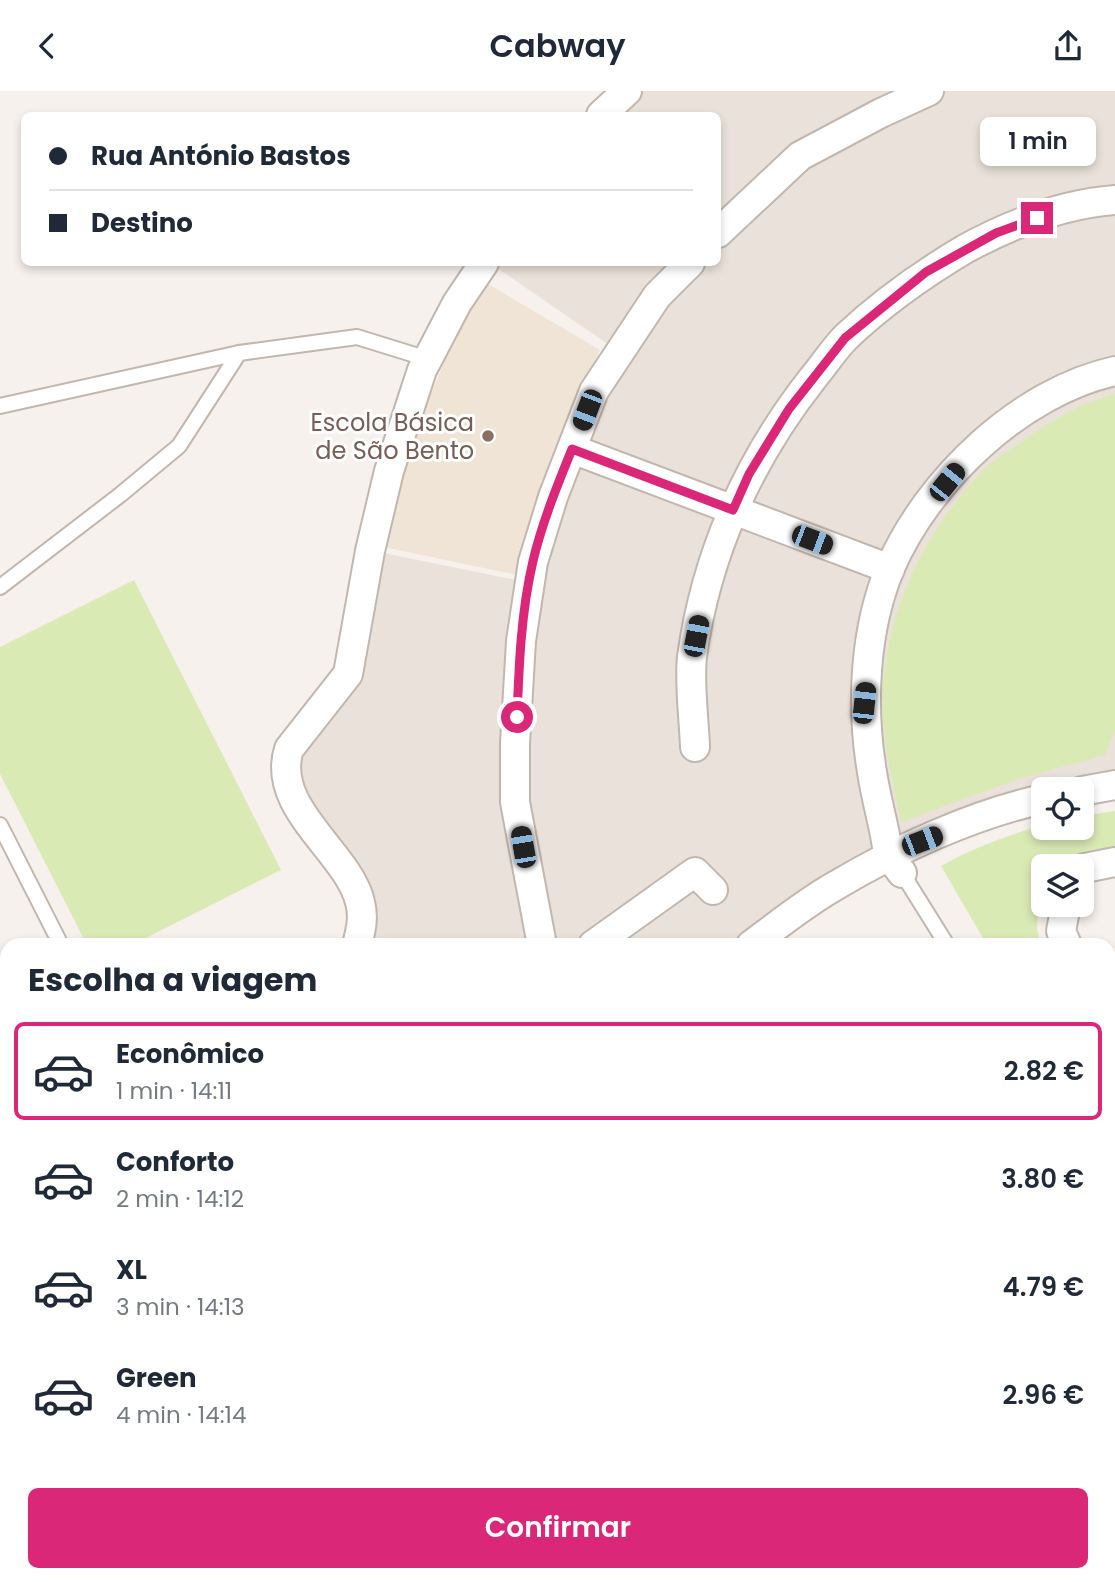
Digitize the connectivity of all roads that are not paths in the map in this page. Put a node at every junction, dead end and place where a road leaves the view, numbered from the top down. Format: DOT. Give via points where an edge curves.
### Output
graph roads {
  1 [pos="627,91"];
  2 [pos="929,91"];
  3 [pos="604,112"];
  4 [pos="1115,200"];
  5 [pos="721,230"];
  6 [pos="482,266"];
  7 [pos="687,266"];
  8 [pos="239,353"];
  9 [pos="428,359"];
  10 [pos="1115,371"];
  11 [pos="0,406"];
  12 [pos="572,449"];
  13 [pos="733,510"];
  14 [pos="890,569"];
  15 [pos="0,587"];
  16 [pos="695,747"];
  17 [pos="1031,802"];
  18 [pos="0,825"];
  19 [pos="1115,862"];
  20 [pos="896,864"];
  21 [pos="1094,866"];
  22 [pos="713,890"];
  23 [pos="1064,917"];
  24 [pos="57,938"];
  25 [pos="359,938"];
  26 [pos="541,938"];
  27 [pos="603,938"];
  28 [pos="761,938"];
  29 [pos="943,938"];
  30 [pos="1064,938"];
  1 -- 3 [label="street"];
  2 -- 5 [label="street" via="800,156"];
  4 -- 13 [label="street" via="1057,210 996,233 926,272 845,338 789,409"];
  6 -- 9 [label="street"];
  7 -- 12 [label="street" via="657,296 594,391"];
  8 -- 9 [label="lane" via="357,337"];
  8 -- 11 [label="lane"];
  8 -- 15 [label="lane" via="179,446"];
  9 -- 25 [label="street" via="389,471 348,674 285,760 292,793 305,819 349,877 360,900 363,918"];
  10 -- 14 [label="street" via="1060,389 996,432 963,462 916,521"];
  12 -- 13 [label="street"];
  12 -- 26 [label="street" via="533,562 521,641 515,802"];
  13 -- 14 [label="street"];
  13 -- 16 [label="street" via="706,588 692,659"];
  14 -- 20 [label="street" via="871,633 864,703 866,739"];
  17 -- 20 [label="street"];
  18 -- 24 [label="lane"];
  19 -- 21 [label="street"];
  20 -- 28 [label="street" via="832,887"];
  20 -- 29 [label="lane"];
  22 -- 27 [label="street" via="695,872"];
  23 -- 30 [label="street"];
}
